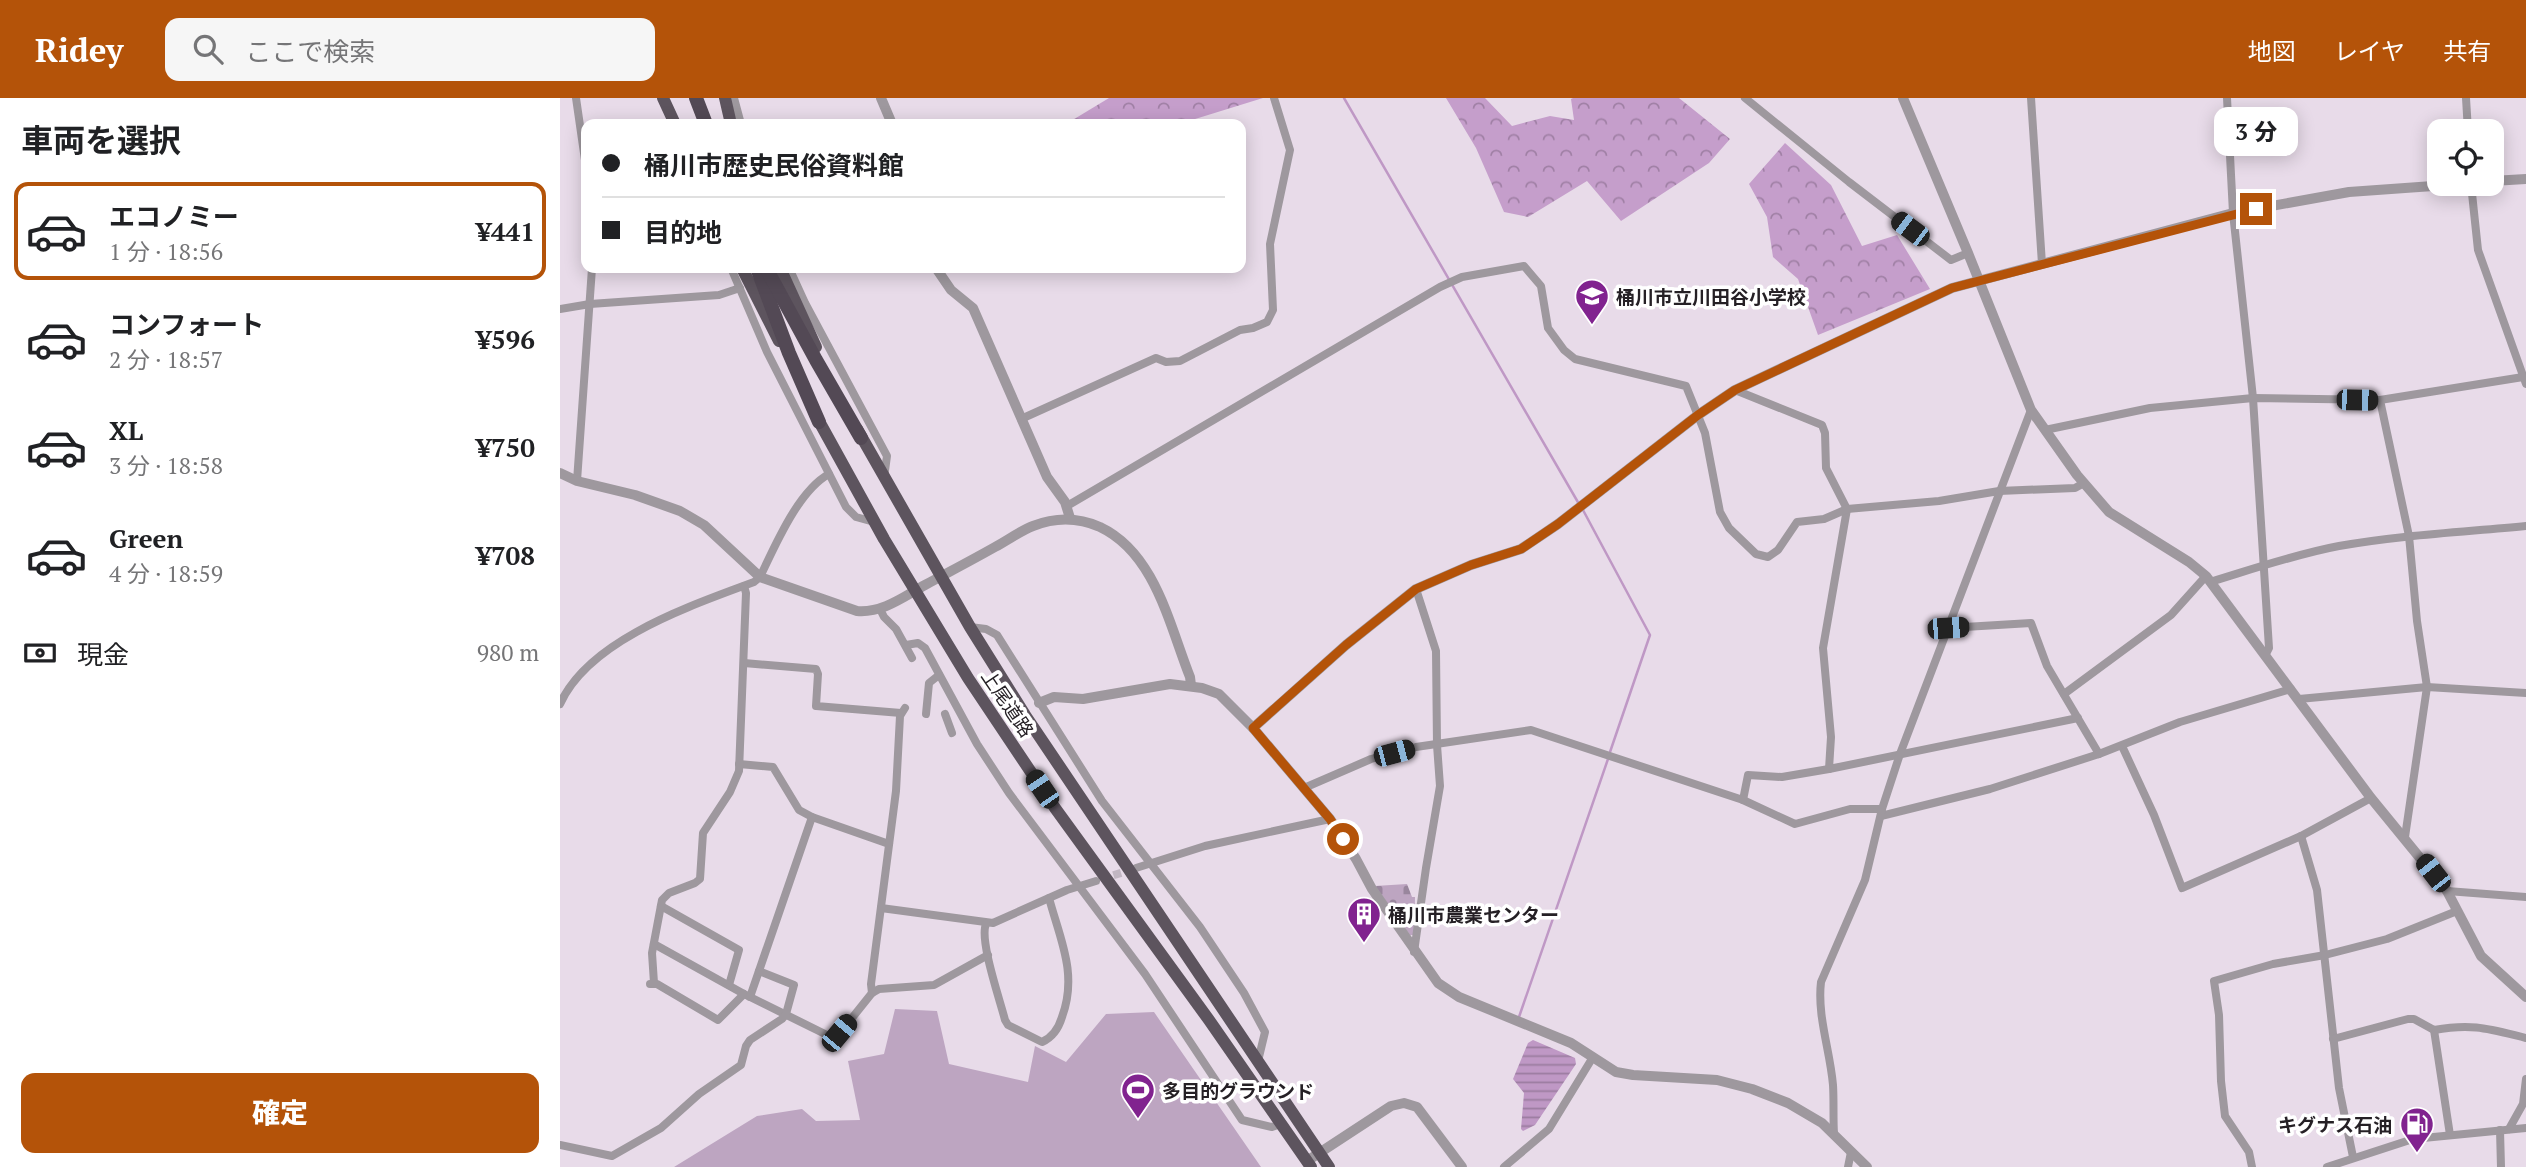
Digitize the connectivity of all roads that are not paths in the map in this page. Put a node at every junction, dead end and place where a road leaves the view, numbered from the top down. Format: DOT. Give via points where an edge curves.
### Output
graph roads {
  1 [pos="576,98"];
  2 [pos="663,98"];
  3 [pos="687,98"];
  4 [pos="696,98"];
  5 [pos="725,98"];
  6 [pos="734,98"];
  7 [pos="1274,98"];
  8 [pos="1745,98"];
  9 [pos="1903,98"];
  10 [pos="2031,98"];
  11 [pos="2227,98"];
  12 [pos="2466,98"];
  13 [pos="885,99"];
  14 [pos="672,119"];
  15 [pos="694,119"];
  16 [pos="704,119"];
  17 [pos="730,119"];
  18 [pos="740,119"];
  19 [pos="890,119"];
  20 [pos="2467,119"];
  21 [pos="581,132"];
  22 [pos="2526,179"];
  23 [pos="2504,180"];
  24 [pos="2427,186"];
  25 [pos="2472,196"];
  26 [pos="2233,213"];
  27 [pos="1968,253"];
  28 [pos="2042,264"];
  29 [pos="592,273"];
  30 [pos="733,273"];
  31 [pos="745,273"];
  32 [pos="759,273"];
  33 [pos="769,273"];
  34 [pos="782,273"];
  35 [pos="791,273"];
  36 [pos="939,273"];
  37 [pos="1979,281"];
  38 [pos="740,288"];
  39 [pos="590,304"];
  40 [pos="560,309"];
  41 [pos="2525,380"];
  42 [pos="1735,390"];
  43 [pos="2253,398"];
  44 [pos="2380,400"];
  45 [pos="2031,410"];
  46 [pos="1698,415"];
  47 [pos="1021,419"];
  48 [pos="820,422"];
  49 [pos="2045,430"];
  50 [pos="861,438"];
  51 [pos="560,473"];
  52 [pos="829,474"];
  53 [pos="884,478"];
  54 [pos="577,481"];
  55 [pos="2084,483"];
  56 [pos="1999,491"];
  57 [pos="1067,506"];
  58 [pos="1847,509"];
  59 [pos="1070,518"];
  60 [pos="874,522"];
  61 [pos="2526,526"];
  62 [pos="2409,537"];
  63 [pos="2264,565"];
  64 [pos="760,577"];
  65 [pos="941,577"];
  66 [pos="2208,579"];
  67 [pos="744,586"];
  68 [pos="1416,589"];
  69 [pos="916,590"];
  70 [pos="880,609"];
  71 [pos="970,627"];
  72 [pos="1948,628"];
  73 [pos="906,645"];
  74 [pos="2266,654"];
  75 [pos="912,658"];
  76 [pos="744,663"];
  77 [pos="939,675"];
  78 [pos="1191,685"];
  79 [pos="2427,687"];
  80 [pos="2291,689"];
  81 [pos="2526,693"];
  82 [pos="2064,694"];
  83 [pos="2299,699"];
  84 [pos="1039,703"];
  85 [pos="560,704"];
  86 [pos="926,714"];
  87 [pos="944,714"];
  88 [pos="2078,718"];
  89 [pos="1253,728"];
  90 [pos="952,733"];
  91 [pos="1437,745"];
  92 [pos="2122,746"];
  93 [pos="1900,754"];
  94 [pos="2099,754"];
  95 [pos="740,764"];
  96 [pos="1829,769"];
  97 [pos="1304,788"];
  98 [pos="2371,798"];
  99 [pos="1743,800"];
  100 [pos="1881,813"];
  101 [pos="812,817"];
  102 [pos="1330,819"];
  103 [pos="2301,836"];
  104 [pos="2405,837"];
  105 [pos="889,844"];
  106 [pos="1150,862"];
  107 [pos="1136,868"];
  108 [pos="1096,881"];
  109 [pos="1078,887"];
  110 [pos="2447,891"];
  111 [pos="2526,897"];
  112 [pos="1049,898"];
  113 [pos="661,906"];
  114 [pos="881,908"];
  115 [pos="2457,911"];
  116 [pos="986,924"];
  117 [pos="654,944"];
  118 [pos="1414,952"];
  119 [pos="988,955"];
  120 [pos="2325,955"];
  121 [pos="759,971"];
  122 [pos="729,985"];
  123 [pos="872,993"];
  124 [pos="747,995"];
  125 [pos="2526,998"];
  126 [pos="786,1014"];
  127 [pos="2434,1030"];
  128 [pos="2526,1038"];
  129 [pos="2333,1039"];
  130 [pos="1593,1057"];
  131 [pos="1258,1061"];
  132 [pos="2526,1079"];
  133 [pos="1281,1124"];
  134 [pos="2526,1128"];
  135 [pos="2505,1130"];
  136 [pos="1834,1134"];
  137 [pos="2450,1135"];
  138 [pos="560,1145"];
  139 [pos="1851,1152"];
  140 [pos="1318,1153"];
  141 [pos="2349,1161"];
  142 [pos="1306,1165"];
  143 [pos="1328,1167"];
  144 [pos="1462,1167"];
  145 [pos="1504,1167"];
  146 [pos="1848,1167"];
  147 [pos="1867,1167"];
  148 [pos="2252,1167"];
  149 [pos="2327,1167"];
  150 [pos="2501,1167"];
  1 -- 21 [label="street"];
  2 -- 14 [label="highway"];
  3 -- 15 [label="highway"];
  4 -- 16 [label="highway"];
  5 -- 17 [label="highway"];
  6 -- 18 [label="street"];
  7 -- 47 [label="street" via="1290,150 1270,244 1273,310 1267,322 1240,330 1180,361 1156,358"];
  8 -- 27 [label="street" via="1951,260"];
  9 -- 27 [label="street"];
  10 -- 28 [label="street"];
  11 -- 26 [label="street"];
  12 -- 20 [label="street"];
  13 -- 19 [label="street"];
  22 -- 23 [label="street"];
  24 -- 26 [label="street" via="2349,192"];
  25 -- 41 [label="street" via="2479,250"];
  26 -- 28 [label="street"];
  26 -- 43 [label="street"];
  27 -- 37 [label="street"];
  28 -- 37 [label="street"];
  29 -- 39 [label="street"];
  30 -- 38 [label="street"];
  31 -- 48 [label="highway, 上尾道路"];
  32 -- 48 [label="highway"];
  33 -- 50 [label="highway"];
  34 -- 50 [label="highway, 上尾道路"];
  35 -- 53 [label="street" via="887,456"];
  36 -- 47 [label="street" via="973,308"];
  37 -- 42 [label="street" via="1952,288"];
  37 -- 45 [label="street"];
  38 -- 39 [label="street" via="719,295"];
  38 -- 52 [label="street"];
  39 -- 40 [label="street"];
  39 -- 54 [label="street"];
  41 -- 44 [label="street"];
  42 -- 46 [label="street"];
  42 -- 58 [label="street" via="1822,425 1826,468"];
  43 -- 44 [label="street"];
  43 -- 49 [label="street" via="2150,408"];
  43 -- 63 [label="street"];
  44 -- 62 [label="street"];
  45 -- 49 [label="street"];
  45 -- 56 [label="street"];
  46 -- 57 [label="street" via="1686,386 1575,359 1564,350 1548,328 1541,286 1520,266 1462,277 1440,287"];
  46 -- 58 [label="street" via="1720,512 1756,555 1768,557 1779,550 1797,522 1824,519"];
  46 -- 68 [label="street" via="1521,549"];
  47 -- 57 [label="street" via="1047,477"];
  48 -- 60 [label="highway, 上尾道路"];
  49 -- 55 [label="street"];
  50 -- 53 [label="highway, 上尾道路"];
  51 -- 54 [label="street"];
  52 -- 60 [label="street" via="850,513"];
  52 -- 64 [label="street" via="799,504"];
  53 -- 65 [label="highway, 上尾道路"];
  54 -- 64 [label="street" via="680,510 704,525"];
  55 -- 56 [label="street" via="2075,488"];
  55 -- 66 [label="street" via="2109,512"];
  56 -- 58 [label="street"];
  56 -- 72 [label="street"];
  57 -- 59 [label="street"];
  58 -- 96 [label="street" via="1823,648 1831,737"];
  59 -- 65 [label="street" via="1031,527"];
  59 -- 78 [label="street" via="1117,535 1142,561"];
  60 -- 69 [label="highway, 上尾道路"];
  61 -- 62 [label="street"];
  62 -- 63 [label="street" via="2338,547"];
  62 -- 79 [label="street"];
  63 -- 66 [label="street"];
  63 -- 74 [label="street"];
  64 -- 67 [label="street"];
  64 -- 70 [label="street" via="857,611"];
  65 -- 69 [label="street"];
  65 -- 71 [label="highway, 上尾道路"];
  66 -- 74 [label="street"];
  66 -- 82 [label="street" via="2171,615"];
  67 -- 76 [label="street"];
  67 -- 85 [label="street" via="659,618 575,678"];
  68 -- 89 [label="street"];
  68 -- 91 [label="street" via="1436,651"];
  69 -- 70 [label="street"];
  69 -- 133 [label="highway, 上尾道路" via="1055,808"];
  70 -- 73 [label="street"];
  71 -- 84 [label="street" via="997,635"];
  71 -- 131 [label="highway, 上尾道路"];
  72 -- 82 [label="street" via="2031,623 2047,666"];
  72 -- 93 [label="street"];
  73 -- 75 [label="street"];
  73 -- 77 [label="street" via="922,644"];
  74 -- 80 [label="street"];
  76 -- 95 [label="street"];
  76 -- 105 [label="street" via="816,668 816,706 903,711"];
  77 -- 86 [label="street" via="929,683"];
  77 -- 109 [label="street" via="1009,793"];
  78 -- 84 [label="street" via="1170,684 1083,699 1054,697"];
  78 -- 89 [label="street" via="1219,694"];
  79 -- 81 [label="street"];
  79 -- 83 [label="street"];
  79 -- 104 [label="street"];
  80 -- 83 [label="street"];
  80 -- 92 [label="street" via="2180,722"];
  82 -- 88 [label="street"];
  83 -- 98 [label="street"];
  84 -- 106 [label="street" via="1102,801"];
  87 -- 90 [label="street"];
  88 -- 93 [label="street"];
  88 -- 94 [label="street"];
  89 -- 97 [label="street"];
  91 -- 97 [label="street" via="1371,759"];
  91 -- 99 [label="street" via="1531,730"];
  91 -- 118 [label="street" via="1440,797"];
  92 -- 94 [label="street"];
  92 -- 103 [label="street" via="2182,888"];
  93 -- 96 [label="street"];
  93 -- 100 [label="street"];
  94 -- 100 [label="street" via="1990,789"];
  95 -- 101 [label="street" via="773,767 796,806"];
  95 -- 113 [label="street" via="736,781 702,833 701,879 669,893"];
  96 -- 99 [label="street" via="1782,777 1748,775"];
  97 -- 102 [label="street"];
  98 -- 103 [label="street"];
  98 -- 104 [label="street"];
  99 -- 100 [label="street" via="1796,824 1850,809"];
  100 -- 136 [label="street" via="1865,880 1821,982"];
  101 -- 105 [label="street"];
  101 -- 121 [label="street"];
  102 -- 106 [label="street"];
  102 -- 118 [label="street"];
  103 -- 120 [label="street" via="2317,890"];
  104 -- 110 [label="street"];
  105 -- 114 [label="street"];
  106 -- 107 [label="street"];
  106 -- 131 [label="street" via="1206,935 1259,1018 1265,1032"];
  108 -- 109 [label="street"];
  109 -- 112 [label="street"];
  109 -- 133 [label="street" via="1145,974 1242,1120 1272,1127"];
  110 -- 111 [label="street"];
  110 -- 115 [label="street"];
  112 -- 116 [label="street"];
  112 -- 119 [label="street" via="1070,983 1064,1013 1049,1039 1042,1042 1005,1020"];
  113 -- 117 [label="street"];
  113 -- 122 [label="street" via="739,950"];
  114 -- 116 [label="street"];
  114 -- 123 [label="street"];
  115 -- 120 [label="street" via="2387,939"];
  115 -- 125 [label="street" via="2481,956"];
  116 -- 119 [label="street"];
  117 -- 122 [label="street"];
  117 -- 124 [label="street" via="652,984 718,1020"];
  118 -- 130 [label="street" via="1438,984 1450,992 1571,1043"];
  119 -- 123 [label="street" via="934,985 884,987"];
  120 -- 129 [label="street"];
  120 -- 148 [label="street" via="2214,981 2225,1116 2249,1152"];
  121 -- 124 [label="street"];
  121 -- 126 [label="street" via="794,985"];
  122 -- 124 [label="street"];
  123 -- 126 [label="street" via="839,1033 829,1036"];
  124 -- 126 [label="street"];
  126 -- 138 [label="street" via="750,1040 741,1065 661,1128 612,1156"];
  127 -- 128 [label="street" via="2475,1026"];
  127 -- 129 [label="street" via="2408,1019"];
  127 -- 137 [label="street"];
  129 -- 141 [label="street"];
  130 -- 136 [label="street" via="1616,1072 1717,1080 1752,1089 1788,1103"];
  130 -- 145 [label="street" via="1549,1129"];
  131 -- 140 [label="highway, 上尾道路"];
  132 -- 135 [label="street" via="2522,1104"];
  133 -- 142 [label="highway, 上尾道路"];
  134 -- 135 [label="street"];
  135 -- 137 [label="street"];
  135 -- 150 [label="street"];
  136 -- 139 [label="street"];
  137 -- 141 [label="street" via="2413,1139"];
  139 -- 146 [label="street"];
  139 -- 147 [label="street"];
  140 -- 142 [label="street"];
  140 -- 143 [label="highway, 上尾道路"];
  140 -- 144 [label="street" via="1391,1106 1404,1103 1420,1111"];
  141 -- 149 [label="street"];
}
